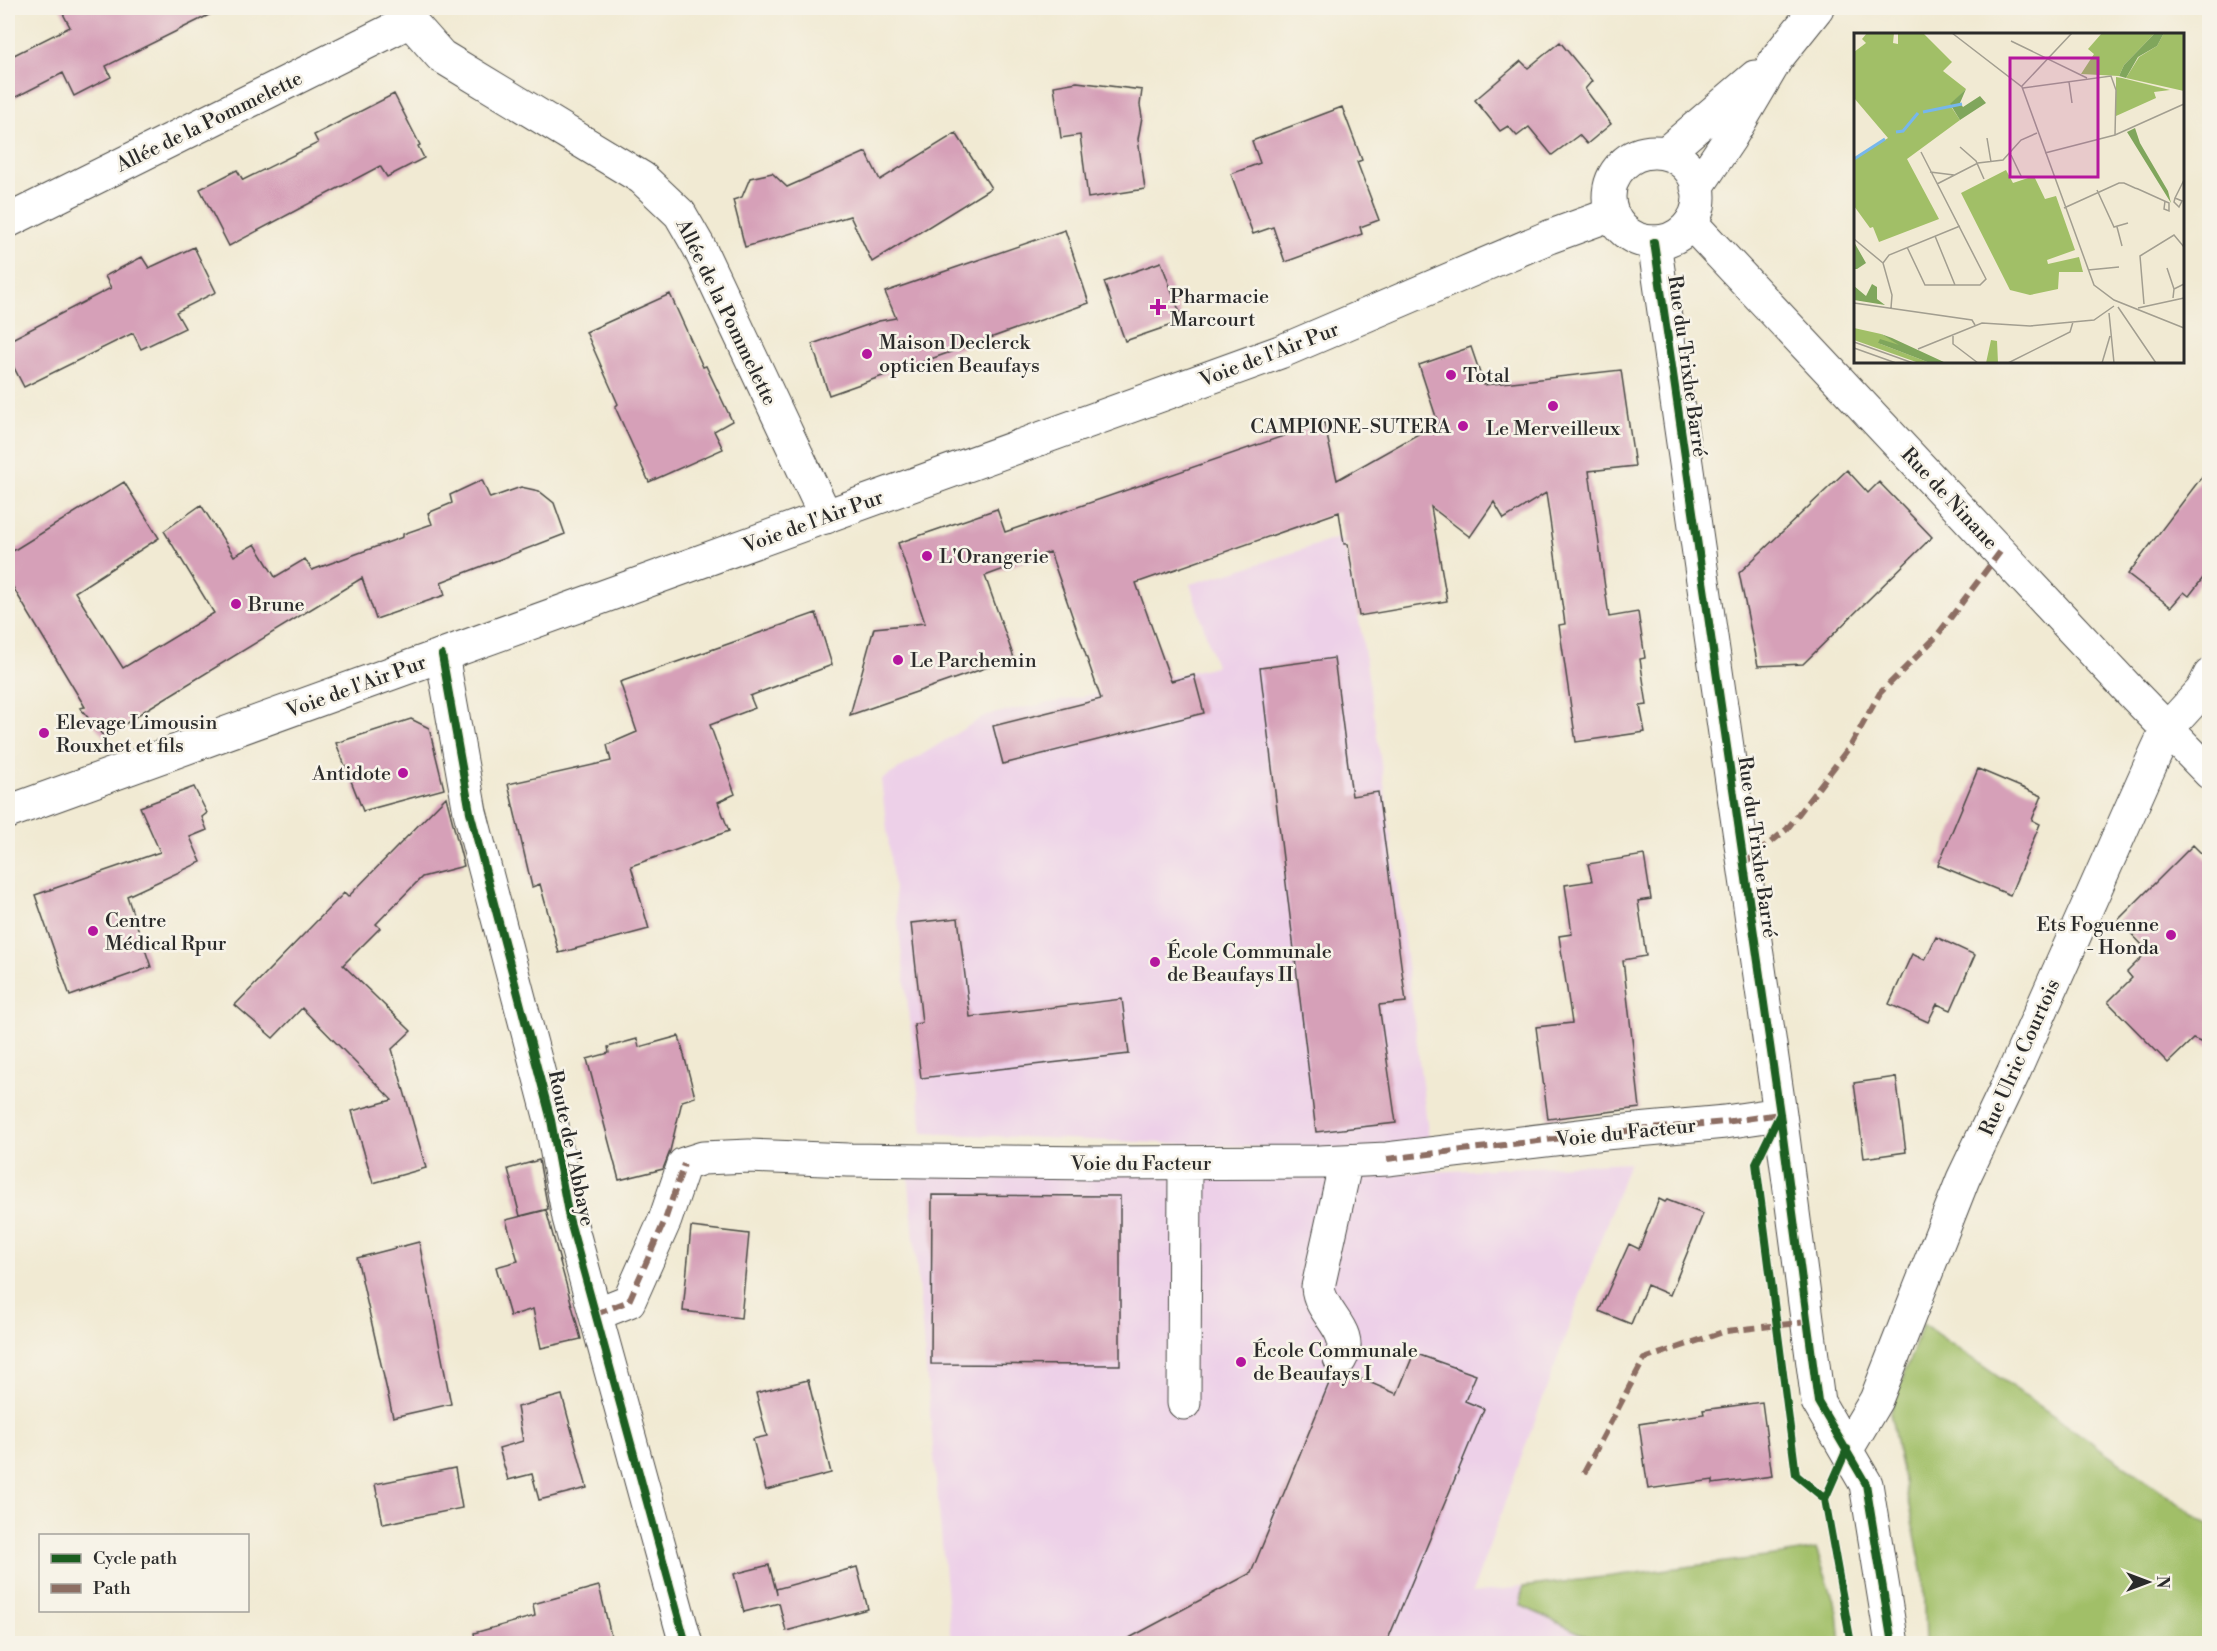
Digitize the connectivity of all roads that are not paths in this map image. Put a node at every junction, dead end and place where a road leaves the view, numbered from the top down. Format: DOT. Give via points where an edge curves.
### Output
graph roads {
  1 [pos="1817,8"];
  2 [pos="406,14"];
  3 [pos="1777,58"];
  4 [pos="1666,153"];
  5 [pos="1697,187"];
  6 [pos="1612,214"];
  7 [pos="8,221"];
  8 [pos="1691,222"];
  9 [pos="1654,242"];
  10 [pos="826,517"];
  11 [pos="442,655"];
  12 [pos="2210,675"];
  13 [pos="2167,729"];
  14 [pos="2210,773"];
  15 [pos="8,812"];
  16 [pos="1780,1114"];
  17 [pos="1346,1161"];
  18 [pos="1185,1163"];
  19 [pos="596,1314"];
  20 [pos="1340,1359"];
  21 [pos="1184,1403"];
  22 [pos="1847,1449"];
  23 [pos="686,1644"];
  24 [pos="1892,1644"];
  1 -- 3 [label="street"];
  2 -- 7 [label="street, Allée de la Pommelette"];
  2 -- 10 [label="street, Allée de la Pommelette" via="441,56 642,178 680,214"];
  3 -- 4 [label="street"];
  3 -- 5 [label="street"];
  4 -- 5 [label="street" via="1686,166"];
  4 -- 6 [label="street" via="1641,154 1620,167 1610,189"];
  5 -- 8 [label="street" via="1698,206"];
  6 -- 9 [label="street" via="1629,234"];
  6 -- 10 [label="street, Voie de l'Air Pur" via="1280,352"];
  8 -- 9 [label="street" via="1681,233"];
  8 -- 13 [label="street, Rue de Ninane"];
  9 -- 16 [label="street, Rue du Trixhe Barré"];
  10 -- 11 [label="street, Voie de l'Air Pur"];
  11 -- 15 [label="street, Voie de l'Air Pur"];
  11 -- 19 [label="street, Route de l'Abbaye" via="470,812 551,1119 569,1218"];
  12 -- 13 [label="street, Rue Ulric Courtois" via="2202,691"];
  13 -- 14 [label="street, Rue de Ninane"];
  13 -- 22 [label="street, Rue Ulric Courtois" via="1963,1179 1876,1400"];
  16 -- 17 [label="street, Voie du Facteur"];
  16 -- 22 [label="street, Rue du Trixhe Barré" via="1818,1402"];
  17 -- 18 [label="street, Voie du Facteur"];
  17 -- 20 [label="street" via="1318,1287 1324,1309 1341,1329 1344,1342"];
  18 -- 19 [label="street, Voie du Facteur" via="704,1158 684,1164 665,1220 628,1301"];
  18 -- 21 [label="street"];
  19 -- 23 [label="street, Route de l'Abbaye"];
  22 -- 24 [label="street, Rue du Trixhe Barré" via="1866,1484"];
}
